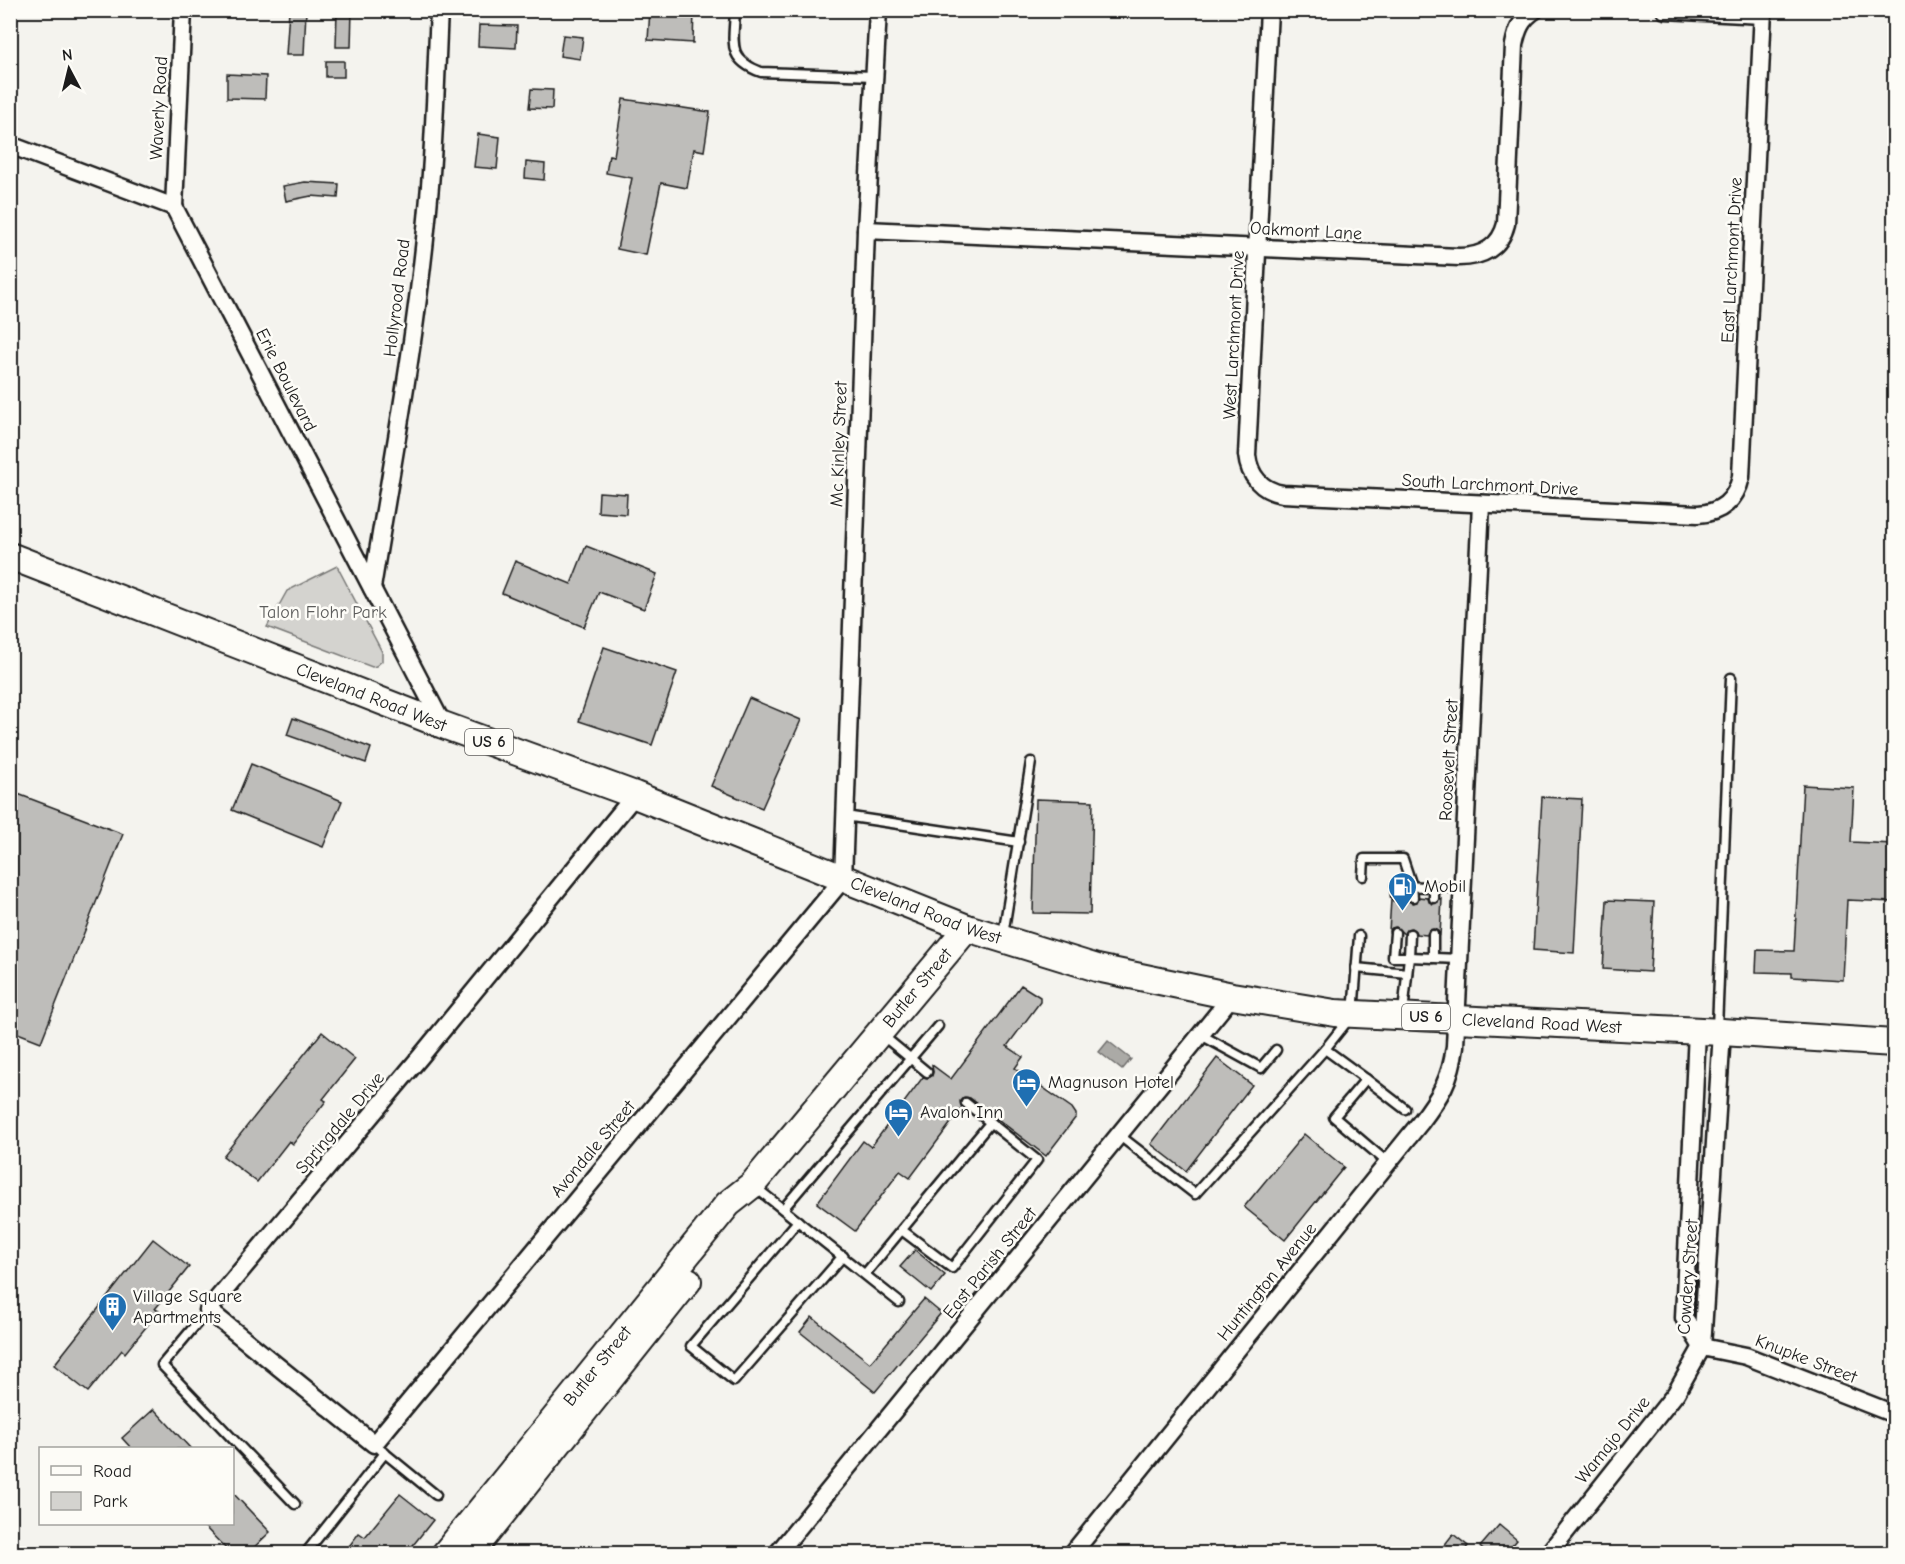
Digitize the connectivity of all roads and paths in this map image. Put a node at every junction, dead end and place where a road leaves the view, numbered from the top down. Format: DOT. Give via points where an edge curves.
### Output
graph roads {
  1 [pos="183,10"];
  2 [pos="439,10"];
  3 [pos="735,10"];
  4 [pos="878,10"];
  5 [pos="1269,10"];
  6 [pos="1535,10"];
  7 [pos="1665,10"];
  8 [pos="1763,13"];
  9 [pos="874,76"];
  10 [pos="10,145"];
  11 [pos="174,207"];
  12 [pos="866,230"];
  13 [pos="1258,248"];
  14 [pos="1256,480"];
  15 [pos="1481,504"];
  16 [pos="1725,506"];
  17 [pos="10,556"];
  18 [pos="372,588"];
  19 [pos="1731,678"];
  20 [pos="443,726"];
  21 [pos="1031,762"];
  22 [pos="635,795"];
  23 [pos="845,816"];
  24 [pos="1019,842"];
  25 [pos="1363,876"];
  26 [pos="843,879"];
  27 [pos="1412,886"];
  28 [pos="1434,887"];
  29 [pos="1463,888"];
  30 [pos="1396,896"];
  31 [pos="1413,897"];
  32 [pos="1434,898"];
  33 [pos="967,928"];
  34 [pos="1395,933"];
  35 [pos="1410,934"];
  36 [pos="1433,935"];
  37 [pos="1359,936"];
  38 [pos="1002,938"];
  39 [pos="1408,957"];
  40 [pos="1433,958"];
  41 [pos="1460,959"];
  42 [pos="1356,968"];
  43 [pos="1407,973"];
  44 [pos="1233,996"];
  45 [pos="1353,1014"];
  46 [pos="1403,1016"];
  47 [pos="1457,1018"];
  48 [pos="938,1026"];
  49 [pos="1712,1031"];
  50 [pos="880,1033"];
  51 [pos="1201,1035"];
  52 [pos="1894,1042"];
  53 [pos="1325,1049"];
  54 [pos="1276,1050"];
  55 [pos="911,1059"];
  56 [pos="927,1072"];
  57 [pos="1366,1079"];
  58 [pos="966,1103"];
  59 [pos="1406,1109"];
  60 [pos="990,1123"];
  61 [pos="1120,1136"];
  62 [pos="1388,1162"];
  63 [pos="752,1185"];
  64 [pos="783,1209"];
  65 [pos="798,1221"];
  66 [pos="903,1231"];
  67 [pos="843,1256"];
  68 [pos="865,1274"];
  69 [pos="899,1302"];
  70 [pos="208,1310"];
  71 [pos="1702,1347"];
  72 [pos="1894,1414"];
  73 [pos="380,1449"];
  74 [pos="436,1495"];
  75 [pos="295,1504"];
  76 [pos="305,1554"];
  77 [pos="445,1554"];
  78 [pos="470,1554"];
  79 [pos="777,1554"];
  80 [pos="1072,1554"];
  81 [pos="1548,1554"];
  1 -- 11 [label="street, Waverly Road"];
  2 -- 18 [label="street, Hollyrood Road" via="420,285"];
  3 -- 9 [label="lane" via="733,50 748,67 761,72"];
  4 -- 9 [label="street, Mc Kinley Street"];
  5 -- 13 [label="street, West Larchmont Drive"];
  6 -- 13 [label="street, Oakmont Lane" via="1520,25 1514,45 1507,214 1503,233 1491,249 1476,256 1459,257"];
  7 -- 8 [label="street"];
  8 -- 16 [label="street, East Larchmont Drive" via="1741,477 1736,493"];
  9 -- 12 [label="street, Mc Kinley Street"];
  10 -- 11 [label="street"];
  11 -- 18 [label="street, Erie Boulevard"];
  12 -- 13 [label="street, Oakmont Lane"];
  12 -- 23 [label="street, Mc Kinley Street"];
  13 -- 14 [label="street, West Larchmont Drive" via="1247,455"];
  14 -- 15 [label="street, South Larchmont Drive" via="1283,494"];
  15 -- 16 [label="street, South Larchmont Drive" via="1698,514"];
  15 -- 29 [label="street, Roosevelt Street"];
  17 -- 20 [label="main road, Cleveland Road West / US 6"];
  18 -- 20 [label="street, Erie Boulevard"];
  19 -- 49 [label="lane"];
  20 -- 22 [label="main road, Cleveland Road West / US 6"];
  21 -- 24 [label="lane"];
  22 -- 26 [label="main road, Cleveland Road West / US 6"];
  22 -- 70 [label="street, Springdale Drive"];
  23 -- 24 [label="lane"];
  23 -- 26 [label="street, Mc Kinley Street"];
  24 -- 38 [label="lane"];
  25 -- 27 [label="lane" via="1365,859 1403,859"];
  26 -- 33 [label="main road, Cleveland Road West / US 6"];
  26 -- 73 [label="street, Avondale Street"];
  27 -- 28 [label="lane"];
  27 -- 30 [label="lane" via="1396,886"];
  27 -- 31 [label="lane"];
  28 -- 29 [label="lane"];
  28 -- 32 [label="lane"];
  29 -- 41 [label="street, Roosevelt Street"];
  33 -- 38 [label="main road, Cleveland Road West / US 6"];
  33 -- 50 [label="main road, Butler Street"];
  34 -- 39 [label="lane" via="1393,957"];
  35 -- 39 [label="lane"];
  36 -- 40 [label="lane"];
  37 -- 42 [label="lane"];
  38 -- 44 [label="main road, Cleveland Road West / US 6" via="1097,968"];
  39 -- 40 [label="lane"];
  39 -- 43 [label="lane"];
  40 -- 41 [label="lane"];
  41 -- 47 [label="street, Roosevelt Street"];
  42 -- 43 [label="lane"];
  42 -- 45 [label="lane"];
  43 -- 46 [label="lane"];
  44 -- 45 [label="main road, Cleveland Road West / US 6"];
  44 -- 51 [label="street, East Parish Street"];
  45 -- 46 [label="main road, Cleveland Road West / US 6"];
  45 -- 53 [label="lane"];
  46 -- 47 [label="main road, Cleveland Road West / US 6"];
  47 -- 49 [label="main road, Cleveland Road West / US 6"];
  47 -- 62 [label="street, Huntington Avenue" via="1454,1055 1445,1086"];
  48 -- 55 [label="lane"];
  49 -- 52 [label="main road, Cleveland Road West / US 6"];
  49 -- 71 [label="street, Cowdery Street"];
  49 -- 71 [label="street, Cowdery Street" via="1684,1317"];
  50 -- 55 [label="lane"];
  50 -- 63 [label="main road, Butler Street"];
  51 -- 54 [label="lane" via="1261,1068"];
  51 -- 61 [label="street, East Parish Street"];
  53 -- 57 [label="lane"];
  53 -- 61 [label="lane" via="1195,1194"];
  55 -- 56 [label="lane"];
  55 -- 64 [label="lane"];
  57 -- 59 [label="lane"];
  57 -- 62 [label="lane" via="1334,1117"];
  58 -- 60 [label="lane"];
  60 -- 66 [label="lane"];
  60 -- 66 [label="lane" via="1037,1160 952,1268"];
  61 -- 79 [label="street, East Parish Street"];
  62 -- 80 [label="street, Huntington Avenue"];
  63 -- 64 [label="lane"];
  63 -- 77 [label="main road, Butler Street" via="728,1204"];
  63 -- 78 [label="main road, Butler Street" via="741,1214"];
  64 -- 65 [label="lane"];
  65 -- 67 [label="lane"];
  65 -- 67 [label="lane" via="691,1346 734,1381"];
  66 -- 68 [label="lane"];
  67 -- 68 [label="lane"];
  68 -- 69 [label="lane"];
  70 -- 73 [label="street"];
  70 -- 75 [label="lane" via="162,1365"];
  71 -- 72 [label="street, Knupke Street" via="1746,1356"];
  71 -- 81 [label="street, Wamajo Drive" via="1676,1393"];
  73 -- 74 [label="lane"];
  73 -- 76 [label="lane"];
}
